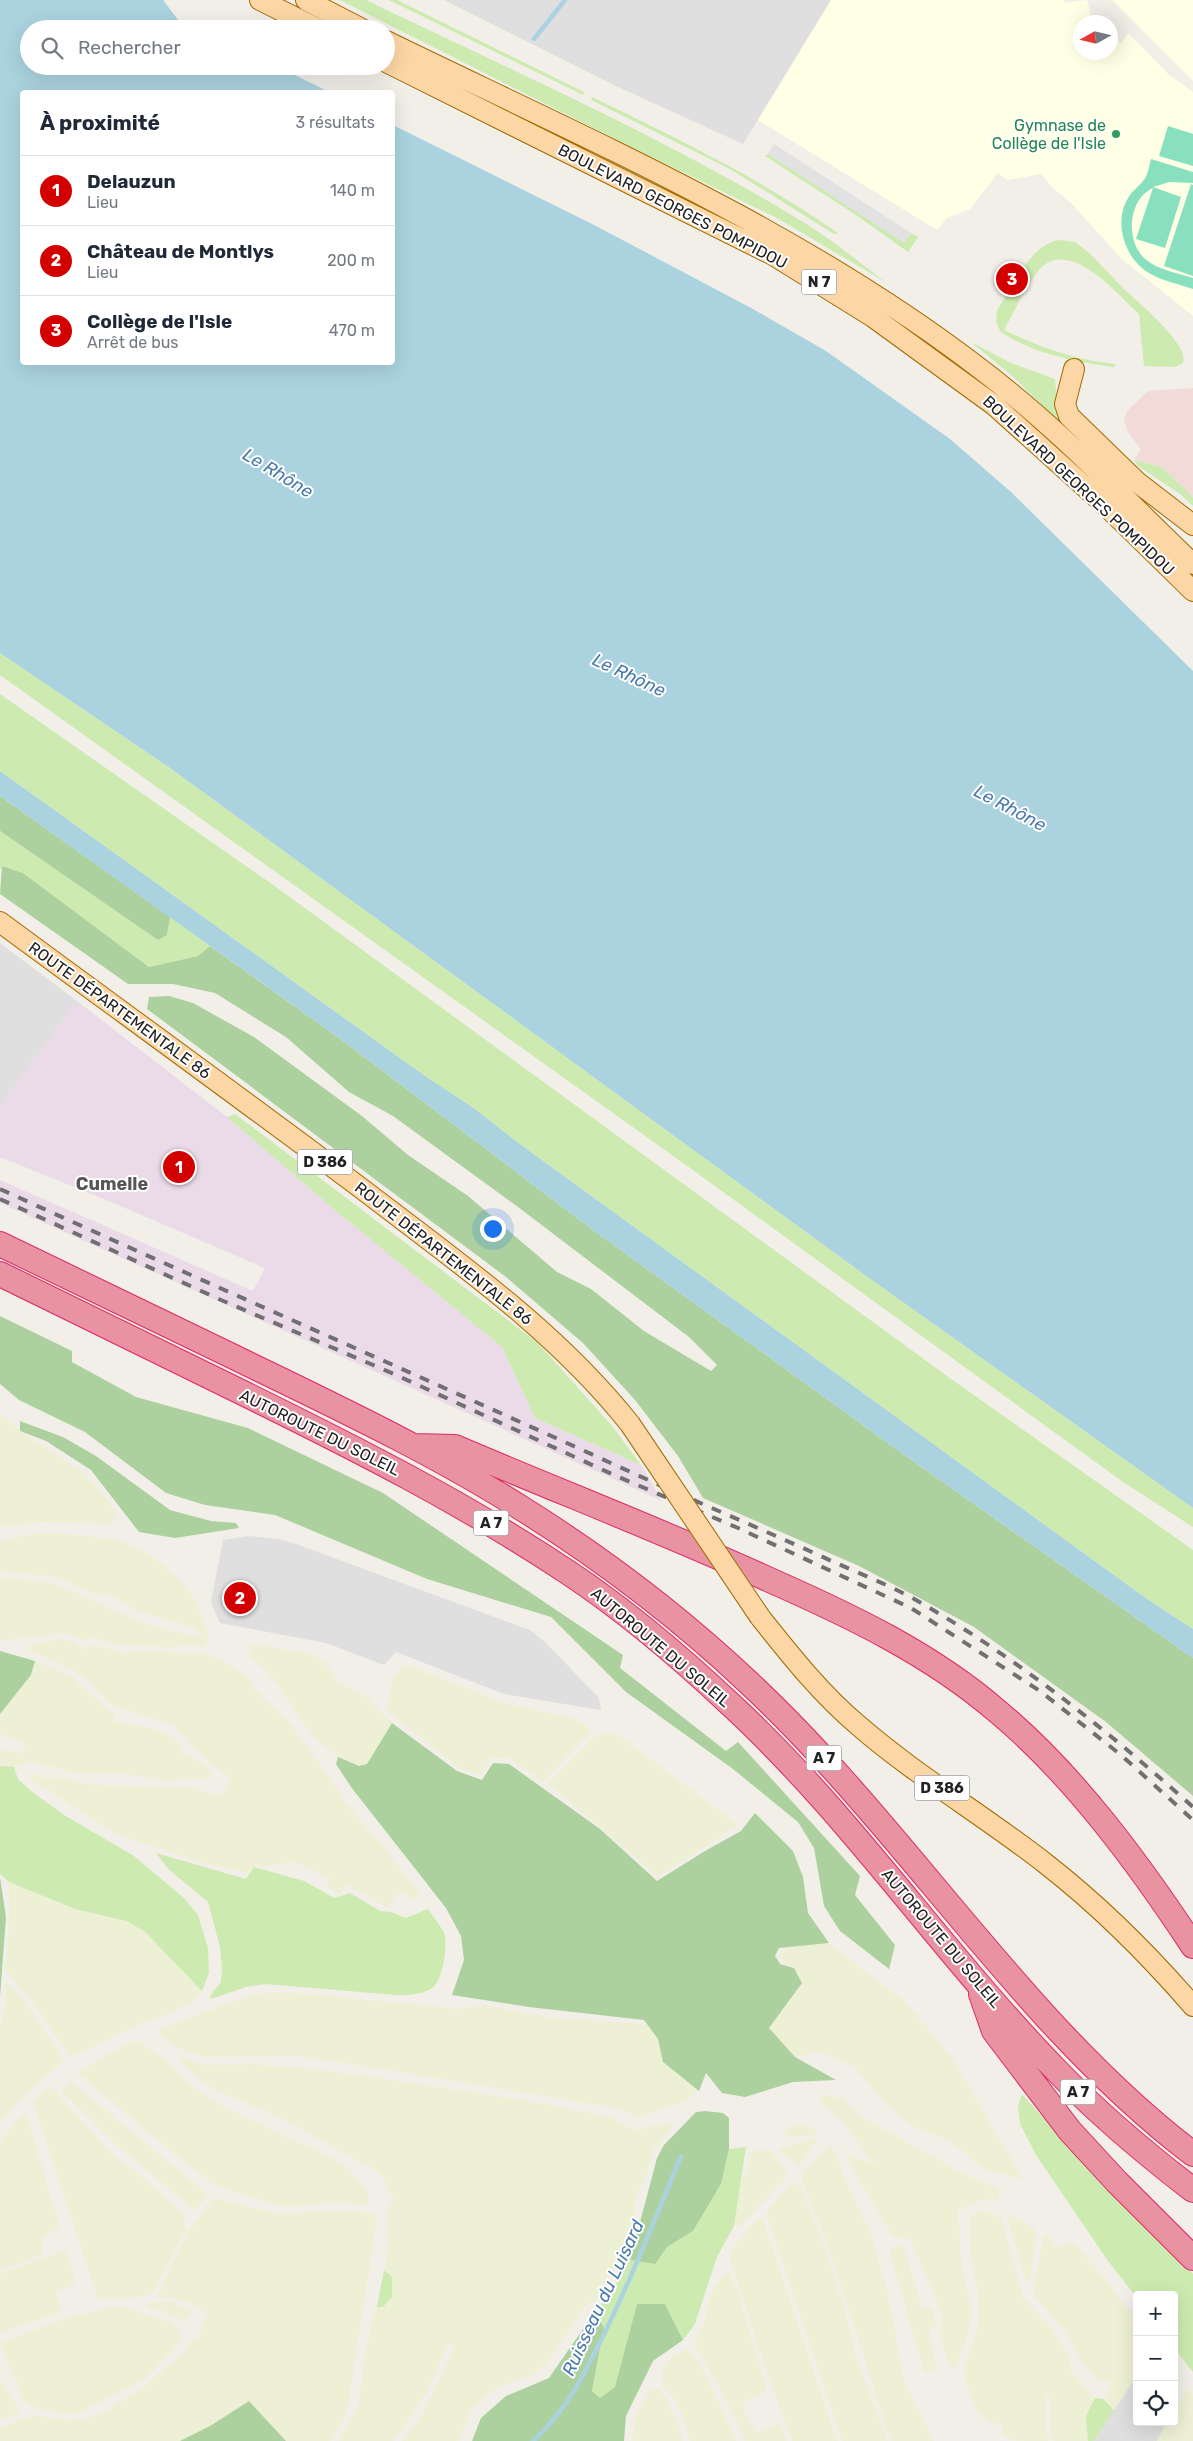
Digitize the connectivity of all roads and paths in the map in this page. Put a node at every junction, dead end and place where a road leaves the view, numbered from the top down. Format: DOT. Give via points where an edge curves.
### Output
graph roads {
  1 [pos="260,0"];
  2 [pos="306,0"];
  3 [pos="300,20"];
  4 [pos="345,20"];
  5 [pos="395,44"];
  6 [pos="395,66"];
  7 [pos="1074,369"];
  8 [pos="1193,525"];
  9 [pos="1193,564"];
  10 [pos="1193,591"];
  11 [pos="0,922"];
  12 [pos="0,1244"];
  13 [pos="0,1274"];
  14 [pos="408,1445"];
  15 [pos="1193,1946"];
  16 [pos="976,1980"];
  17 [pos="1193,2006"];
  18 [pos="1193,2154"];
  19 [pos="1193,2190"];
  20 [pos="1193,2258"];
  1 -- 3 [label="main road"];
  2 -- 4 [label="main road"];
  5 -- 9 [label="main road, BOULEVARD GEORGES POMPIDOU / N 7" via="768,230 886,301 1017,398"];
  6 -- 10 [label="main road, BOULEVARD GEORGES POMPIDOU / N 7" via="773,255 892,329 971,386 1031,437"];
  7 -- 8 [label="main road" via="1065,404 1069,416 1137,482"];
  11 -- 17 [label="main road, ROUTE DÉPARTEMENTALE 86 / D 386, bridge" via="289,1134 540,1328 578,1364 630,1424 760,1617 798,1666 860,1727 1047,1864 1137,1945"];
  12 -- 14 [label="highway, AUTOROUTE DU SOLEIL / A 7"];
  13 -- 16 [label="highway, AUTOROUTE DU SOLEIL / A 7" via="395,1468 573,1575 683,1661 774,1745 833,1808"];
  14 -- 15 [label="highway" via="455,1447 746,1569 838,1611 911,1650 967,1687 1026,1736 1075,1788"];
  14 -- 18 [label="highway, AUTOROUTE DU SOLEIL / A 7" via="502,1496 581,1548 640,1590 748,1681 851,1787 1000,1963 1088,2060"];
  16 -- 19 [label="highway, AUTOROUTE DU SOLEIL / A 7" via="1083,2097"];
  16 -- 20 [label="highway" via="994,2031 1040,2093 1116,2182"];
}
